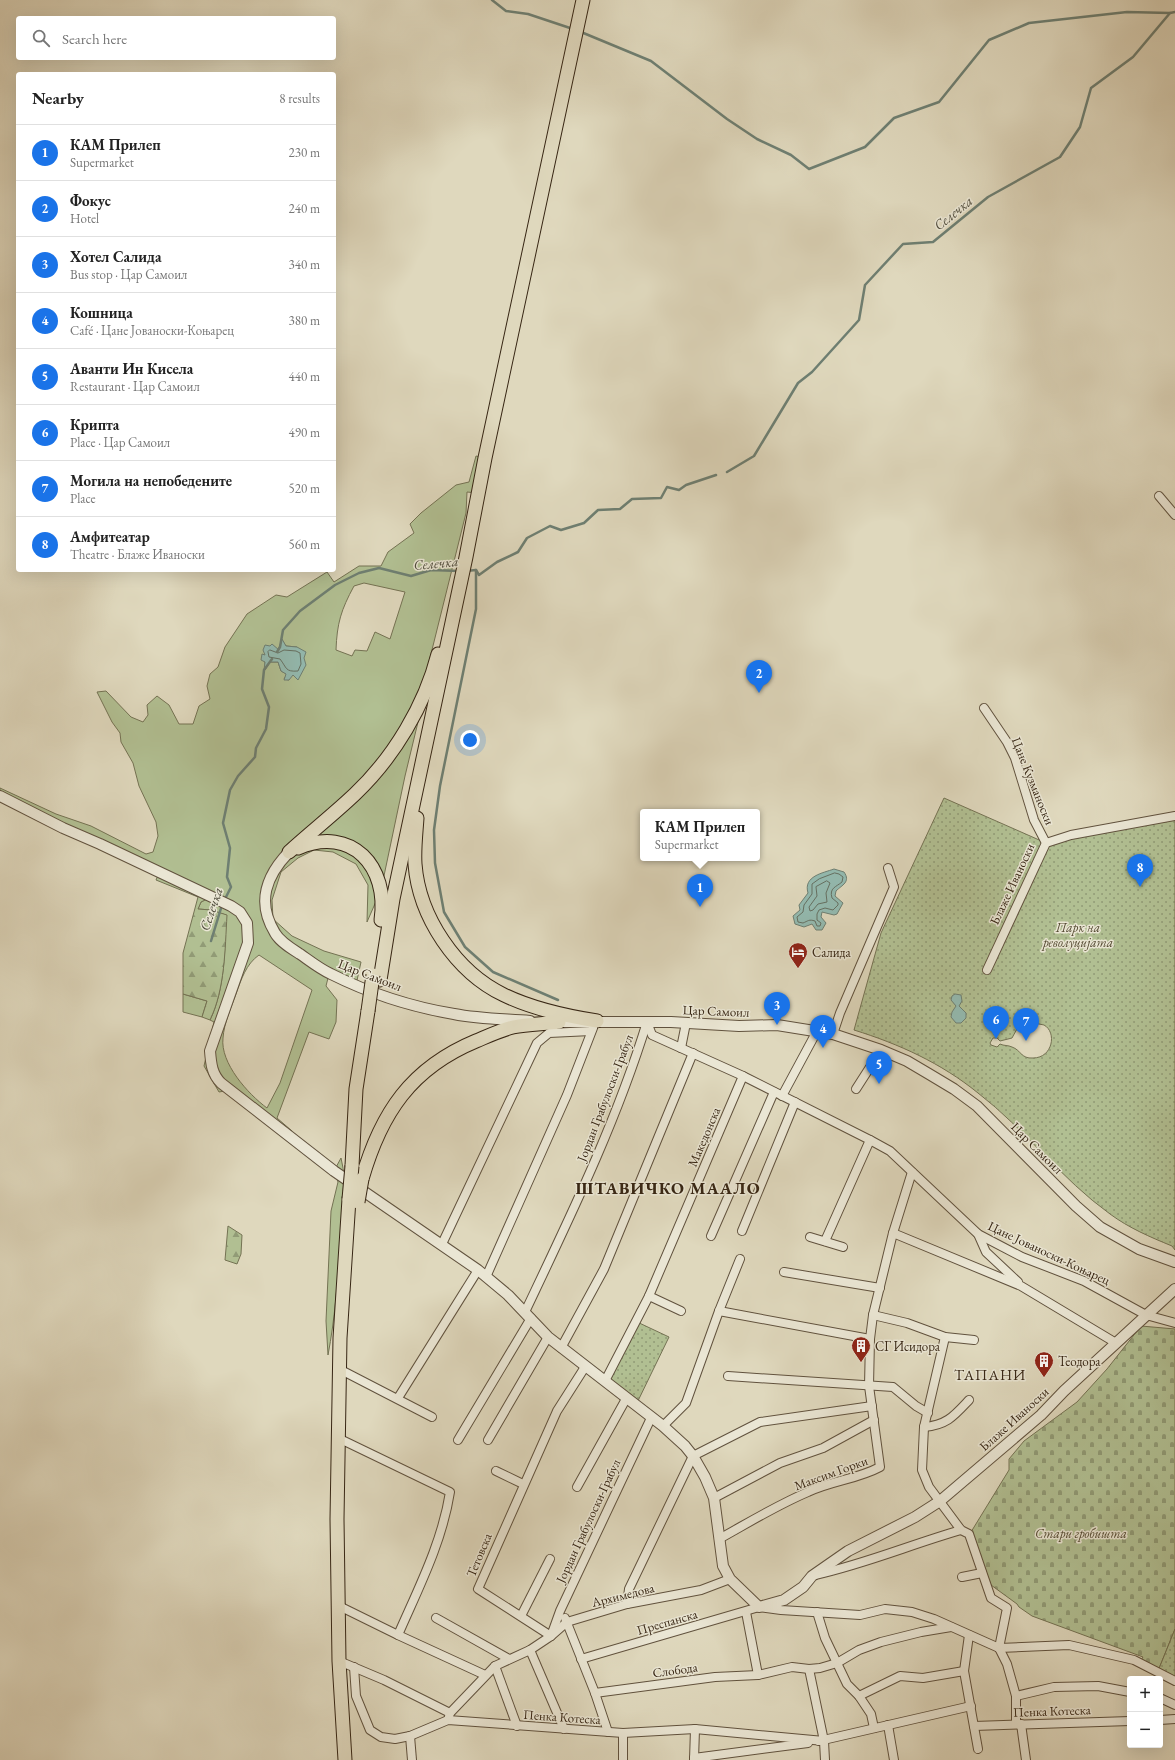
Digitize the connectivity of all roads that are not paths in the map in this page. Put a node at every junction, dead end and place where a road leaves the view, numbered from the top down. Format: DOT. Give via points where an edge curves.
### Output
graph roads {
  1 [pos="583,4"];
  2 [pos="1159,496"];
  3 [pos="1175,515"];
  4 [pos="455,596"];
  5 [pos="984,708"];
  6 [pos="0,796"];
  7 [pos="1175,816"];
  8 [pos="1046,843"];
  9 [pos="289,852"];
  10 [pos="888,868"];
  11 [pos="987,970"];
  12 [pos="376,978"];
  13 [pos="559,1022"];
  14 [pos="647,1022"];
  15 [pos="686,1023"];
  16 [pos="594,1026"];
  17 [pos="817,1031"];
  18 [pos="834,1034"];
  19 [pos="682,1048"];
  20 [pos="881,1050"];
  21 [pos="693,1053"];
  22 [pos="743,1076"];
  23 [pos="856,1089"];
  24 [pos="774,1092"];
  25 [pos="782,1096"];
  26 [pos="795,1102"];
  27 [pos="870,1140"];
  28 [pos="912,1172"];
  29 [pos="358,1198"];
  30 [pos="742,1231"];
  31 [pos="893,1233"];
  32 [pos="978,1234"];
  33 [pos="711,1236"];
  34 [pos="810,1237"];
  35 [pos="825,1241"];
  36 [pos="442,1244"];
  37 [pos="843,1247"];
  38 [pos="740,1259"];
  39 [pos="1175,1262"];
  40 [pos="784,1272"];
  41 [pos="482,1274"];
  42 [pos="1021,1286"];
  43 [pos="880,1288"];
  44 [pos="1175,1289"];
  45 [pos="649,1296"];
  46 [pos="681,1311"];
  47 [pos="719,1311"];
  48 [pos="528,1315"];
  49 [pos="1146,1315"];
  50 [pos="873,1316"];
  51 [pos="1172,1322"];
  52 [pos="1175,1329"];
  53 [pos="548,1337"];
  54 [pos="945,1337"];
  55 [pos="870,1339"];
  56 [pos="974,1340"];
  57 [pos="1116,1343"];
  58 [pos="562,1348"];
  59 [pos="585,1367"];
  60 [pos="339,1369"];
  61 [pos="728,1376"];
  62 [pos="605,1381"];
  63 [pos="869,1386"];
  64 [pos="398,1398"];
  65 [pos="626,1399"];
  66 [pos="969,1400"];
  67 [pos="872,1406"];
  68 [pos="928,1413"];
  69 [pos="432,1417"];
  70 [pos="650,1418"];
  71 [pos="874,1420"];
  72 [pos="663,1426"];
  73 [pos="924,1427"];
  74 [pos="338,1438"];
  75 [pos="458,1440"];
  76 [pos="488,1440"];
  77 [pos="694,1456"];
  78 [pos="496,1471"];
  79 [pos="523,1484"];
  80 [pos="577,1488"];
  81 [pos="714,1498"];
  82 [pos="940,1501"];
  83 [pos="961,1530"];
  84 [pos="719,1539"];
  85 [pos="550,1559"];
  86 [pos="982,1574"];
  87 [pos="812,1576"];
  88 [pos="962,1577"];
  89 [pos="730,1578"];
  90 [pos="627,1604"];
  91 [pos="338,1605"];
  92 [pos="759,1607"];
  93 [pos="560,1610"];
  94 [pos="746,1612"];
  95 [pos="817,1612"];
  96 [pos="521,1616"];
  97 [pos="436,1618"];
  98 [pos="567,1622"];
  99 [pos="952,1627"];
  100 [pos="398,1635"];
  101 [pos="969,1635"];
  102 [pos="551,1636"];
  103 [pos="998,1648"];
  104 [pos="530,1650"];
  105 [pos="509,1659"];
  106 [pos="581,1659"];
  107 [pos="339,1661"];
  108 [pos="837,1663"];
  109 [pos="495,1666"];
  110 [pos="354,1667"];
  111 [pos="810,1669"];
  112 [pos="964,1671"];
  113 [pos="485,1675"];
  114 [pos="758,1675"];
  115 [pos="1158,1676"];
  116 [pos="1163,1677"];
  117 [pos="1175,1681"];
  118 [pos="1127,1691"];
  119 [pos="595,1693"];
  120 [pos="858,1696"];
  121 [pos="1016,1696"];
  122 [pos="1163,1699"];
  123 [pos="1175,1705"];
  124 [pos="971,1706"];
  125 [pos="449,1717"];
  126 [pos="1175,1719"];
  127 [pos="1163,1720"];
  128 [pos="1127,1721"];
  129 [pos="1019,1724"];
  130 [pos="888,1725"];
  131 [pos="516,1726"];
  132 [pos="974,1726"];
  133 [pos="874,1728"];
  134 [pos="564,1729"];
  135 [pos="695,1730"];
  136 [pos="608,1732"];
  137 [pos="623,1733"];
  138 [pos="410,1736"];
  139 [pos="824,1741"];
  140 [pos="978,1749"];
  141 [pos="694,1759"];
  142 [pos="345,1760"];
  143 [pos="412,1760"];
  144 [pos="623,1760"];
  145 [pos="825,1760"];
  146 [pos="894,1760"];
  147 [pos="1026,1760"];
  1 -- 4 [label="main road"];
  2 -- 3 [label="street"];
  4 -- 9 [label="main road" via="424,693 396,746 356,793"];
  4 -- 12 [label="main road"];
  4 -- 16 [label="main road" via="448,671 418,812 415,864 421,896 427,913 455,956 486,984 503,995 528,1005"];
  5 -- 8 [label="street, Цане Кузманоски" via="1007,742 1034,820"];
  6 -- 29 [label="street" via="240,912 247,923 248,943 210,1051 214,1076 295,1141"];
  7 -- 8 [label="street, Блаже Иваноски" via="1071,835"];
  8 -- 11 [label="street, Блаже Иваноски"];
  9 -- 12 [label="main road" via="324,840 356,850 370,862 377,874 383,908"];
  9 -- 13 [label="street, Цар Самоил" via="275,866 268,881 264,899 267,916 275,934 330,974 417,1006 456,1015"];
  10 -- 18 [label="street" via="894,887 840,1013"];
  12 -- 29 [label="main road, bridge" via="356,1089 352,1166"];
  13 -- 16 [label="street, Цар Самоил"];
  13 -- 29 [label="main road, bridge" via="512,1027 443,1056 406,1090 392,1107 368,1158"];
  14 -- 15 [label="street, Цар Самоил"];
  14 -- 16 [label="street, Цар Самоил"];
  14 -- 19 [label="street, Цане Јованоски-Коњарец" via="652,1035"];
  14 -- 48 [label="street, Јордан Грабулоски-Грабул" via="633,1069"];
  15 -- 17 [label="street, Цар Самоил" via="777,1025"];
  15 -- 19 [label="street"];
  16 -- 36 [label="street" via="549,1033 537,1043"];
  16 -- 41 [label="street" via="568,1095"];
  17 -- 18 [label="street, Цар Самоил"];
  17 -- 25 [label="street"];
  18 -- 20 [label="street, Цар Самоил"];
  19 -- 21 [label="street, Цане Јованоски-Коњарец"];
  20 -- 23 [label="street"];
  20 -- 39 [label="street, Цар Самоил" via="907,1061 977,1106 1100,1227 1140,1249"];
  21 -- 22 [label="street, Цане Јованоски-Коњарец"];
  21 -- 58 [label="street" via="604,1269"];
  22 -- 24 [label="street, Цане Јованоски-Коњарец"];
  22 -- 45 [label="street, Македонска"];
  24 -- 25 [label="street, Цане Јованоски-Коњарец"];
  24 -- 33 [label="street"];
  25 -- 26 [label="street, Цане Јованоски-Коњарец"];
  26 -- 27 [label="street, Цане Јованоски-Коњарец"];
  26 -- 30 [label="street"];
  27 -- 28 [label="street, Цане Јованоски-Коњарец" via="890,1151"];
  27 -- 35 [label="street"];
  28 -- 31 [label="street, Максим Горки"];
  28 -- 32 [label="street, Цане Јованоски-Коњарец"];
  29 -- 36 [label="street"];
  29 -- 60 [label="main road"];
  31 -- 42 [label="street"];
  31 -- 43 [label="street, Максим Горки"];
  32 -- 42 [label="street" via="986,1252"];
  32 -- 49 [label="street, Цане Јованоски-Коњарец" via="1022,1257 1084,1281"];
  34 -- 35 [label="street"];
  35 -- 37 [label="street"];
  36 -- 41 [label="street"];
  38 -- 47 [label="street"];
  40 -- 43 [label="street"];
  41 -- 48 [label="street"];
  41 -- 64 [label="street"];
  42 -- 57 [label="street"];
  43 -- 50 [label="street, Максим Горки"];
  44 -- 49 [label="street, Блаже Иваноски"];
  45 -- 46 [label="street"];
  45 -- 62 [label="street, Македонска"];
  47 -- 55 [label="street"];
  47 -- 72 [label="street" via="686,1403"];
  48 -- 53 [label="street"];
  48 -- 75 [label="street"];
  49 -- 51 [label="street, Цане Јованоски-Коњарец"];
  49 -- 57 [label="street, Блаже Иваноски"];
  50 -- 54 [label="street" via="908,1323"];
  50 -- 55 [label="street, Максим Горки"];
  51 -- 52 [label="street"];
  53 -- 58 [label="street"];
  53 -- 76 [label="street"];
  54 -- 56 [label="street"];
  54 -- 68 [label="street"];
  55 -- 63 [label="street, Максим Горки"];
  57 -- 82 [label="street, Блаже Иваноски" via="1041,1415"];
  58 -- 59 [label="street"];
  59 -- 62 [label="street"];
  59 -- 79 [label="street, Тетовска" via="556,1412"];
  60 -- 64 [label="street"];
  60 -- 74 [label="main road"];
  61 -- 63 [label="street"];
  62 -- 65 [label="street"];
  63 -- 67 [label="street, Максим Горки"];
  63 -- 68 [label="street" via="893,1387"];
  64 -- 69 [label="street"];
  65 -- 70 [label="street"];
  65 -- 80 [label="street, Јордан Грабулоски-Грабул"];
  66 -- 73 [label="street" via="953,1417 937,1426"];
  67 -- 71 [label="street, Максим Горки"];
  67 -- 77 [label="street" via="760,1422"];
  68 -- 73 [label="street"];
  70 -- 72 [label="street"];
  70 -- 93 [label="street, Јордан Грабулоски-Грабул"];
  71 -- 81 [label="street" via="823,1448 780,1463"];
  71 -- 84 [label="street, Максим Горки" via="880,1467 866,1475 847,1478 808,1492"];
  72 -- 77 [label="street"];
  73 -- 82 [label="street" via="922,1470 929,1487"];
  74 -- 91 [label="main road"];
  74 -- 100 [label="street" via="450,1492 446,1514 430,1563"];
  77 -- 81 [label="street"];
  77 -- 90 [label="street" via="629,1589"];
  78 -- 79 [label="street"];
  79 -- 96 [label="street, Тетовска" via="478,1589"];
  81 -- 84 [label="street"];
  82 -- 83 [label="street"];
  82 -- 87 [label="street, Блаже Иваноски" via="915,1517 848,1551"];
  83 -- 86 [label="street" via="969,1534"];
  83 -- 87 [label="street" via="841,1570"];
  84 -- 89 [label="street" via="723,1566"];
  85 -- 96 [label="street"];
  86 -- 88 [label="street"];
  86 -- 103 [label="street" via="991,1598 1007,1608"];
  87 -- 92 [label="street, Блаже Иваноски" via="803,1587 784,1600"];
  89 -- 90 [label="street, Архимедова" via="701,1590"];
  89 -- 92 [label="street"];
  90 -- 98 [label="street, Архимедова"];
  91 -- 100 [label="street"];
  91 -- 107 [label="main road"];
  92 -- 94 [label="street, Преспанска"];
  92 -- 95 [label="street"];
  93 -- 98 [label="street"];
  93 -- 102 [label="street, Јордан Грабулоски-Грабул"];
  94 -- 106 [label="street, Преспанска"];
  94 -- 114 [label="street"];
  95 -- 99 [label="street" via="860,1614 885,1609 912,1612"];
  95 -- 108 [label="street" via="825,1638"];
  96 -- 102 [label="street, Тетовска"];
  97 -- 105 [label="street"];
  98 -- 102 [label="street, Архимедова"];
  98 -- 106 [label="street"];
  99 -- 101 [label="street"];
  99 -- 108 [label="street, Слобода" via="881,1642 859,1650"];
  100 -- 113 [label="street"];
  101 -- 103 [label="street"];
  101 -- 112 [label="street"];
  102 -- 104 [label="street, Архимедова"];
  103 -- 115 [label="street" via="1069,1645 1134,1660"];
  103 -- 121 [label="street" via="1007,1664"];
  104 -- 105 [label="street, Архимедова"];
  104 -- 134 [label="street"];
  105 -- 109 [label="street, Архимедова"];
  106 -- 119 [label="street"];
  107 -- 110 [label="street"];
  107 -- 142 [label="main road"];
  108 -- 111 [label="street, Слобода"];
  108 -- 120 [label="street" via="847,1684"];
  109 -- 113 [label="street, Архимедова"];
  109 -- 131 [label="street"];
  110 -- 125 [label="street" via="384,1680"];
  110 -- 138 [label="street, Пенка Котеска" via="356,1696 370,1730 388,1738"];
  111 -- 114 [label="street, Слобода" via="792,1667"];
  111 -- 139 [label="street"];
  112 -- 120 [label="street" via="923,1678 900,1676"];
  112 -- 124 [label="street"];
  113 -- 125 [label="street, Архимедова"];
  114 -- 119 [label="street, Слобода" via="715,1677"];
  116 -- 117 [label="street"];
  118 -- 121 [label="street, Пенка Котеска" via="1098,1686 1054,1687"];
  119 -- 136 [label="street"];
  120 -- 133 [label="street" via="871,1714"];
  121 -- 129 [label="street"];
  122 -- 123 [label="street"];
  124 -- 130 [label="street, Пенка Котеска"];
  124 -- 132 [label="street"];
  125 -- 131 [label="street, Пенка Котеска"];
  125 -- 138 [label="street, Пенка Котеска"];
  126 -- 127 [label="street"];
  128 -- 129 [label="street, Пенка Котеска"];
  129 -- 132 [label="street, Пенка Котеска"];
  129 -- 147 [label="street"];
  130 -- 133 [label="street, Пенка Котеска"];
  130 -- 146 [label="street"];
  131 -- 134 [label="street, Пенка Котеска"];
  132 -- 140 [label="street"];
  133 -- 139 [label="street, Пенка Котеска"];
  134 -- 136 [label="street, Пенка Котеска"];
  135 -- 137 [label="street, Пенка Котеска"];
  135 -- 139 [label="street, Пенка Котеска"];
  135 -- 141 [label="street"];
  136 -- 137 [label="street, Пенка Котеска"];
  137 -- 144 [label="street"];
  138 -- 143 [label="street"];
  139 -- 141 [label="street, Пенка Котеска"];
  139 -- 145 [label="street"];
}
